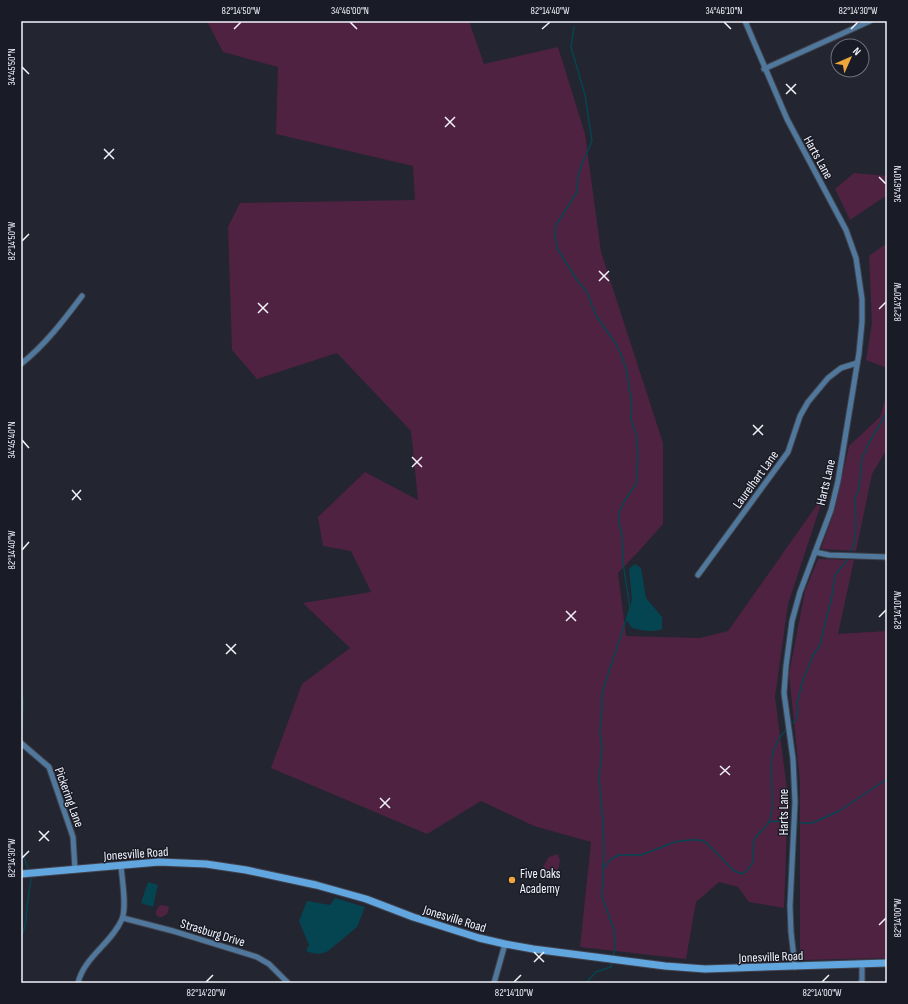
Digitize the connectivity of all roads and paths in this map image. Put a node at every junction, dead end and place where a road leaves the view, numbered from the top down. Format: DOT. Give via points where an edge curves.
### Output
graph roads {
  1 [pos="745,21"];
  2 [pos="870,21"];
  3 [pos="764,69"];
  4 [pos="82,296"];
  5 [pos="857,363"];
  6 [pos="21,364"];
  7 [pos="815,552"];
  8 [pos="887,557"];
  9 [pos="698,575"];
  10 [pos="21,743"];
  11 [pos="121,866"];
  12 [pos="76,870"];
  13 [pos="21,874"];
  14 [pos="123,918"];
  15 [pos="505,944"];
  16 [pos="887,963"];
  17 [pos="862,964"];
  18 [pos="795,967"];
  19 [pos="863,982"];
  20 [pos="78,983"];
  21 [pos="288,983"];
  22 [pos="494,983"];
  1 -- 3 [label="street, Harts Lane"];
  2 -- 3 [label="street"];
  3 -- 5 [label="street, Harts Lane" via="852,246 859,271 862,299"];
  4 -- 6 [label="street" via="64,320"];
  5 -- 7 [label="street, Harts Lane" via="838,481 831,510"];
  5 -- 9 [label="street, Laurelhart Lane" via="840,368 808,402 800,416 788,452"];
  7 -- 8 [label="street" via="829,555"];
  7 -- 18 [label="street, Harts Lane" via="795,608 784,682 785,708 793,759 795,823 790,906"];
  10 -- 12 [label="street, Pickering Lane" via="49,767 73,837"];
  11 -- 12 [label="street, Jonesville Road"];
  11 -- 14 [label="street"];
  11 -- 15 [label="street, Jonesville Road" via="185,862 272,875 350,894 441,927"];
  12 -- 13 [label="street, Jonesville Road"];
  14 -- 20 [label="street" via="112,937 88,962"];
  14 -- 21 [label="street, Strasburg Drive" via="257,957 269,964"];
  15 -- 18 [label="street, Jonesville Road" via="705,969"];
  15 -- 22 [label="street"];
  16 -- 17 [label="street, Jonesville Road"];
  17 -- 18 [label="street, Jonesville Road"];
  17 -- 19 [label="street"];
}
